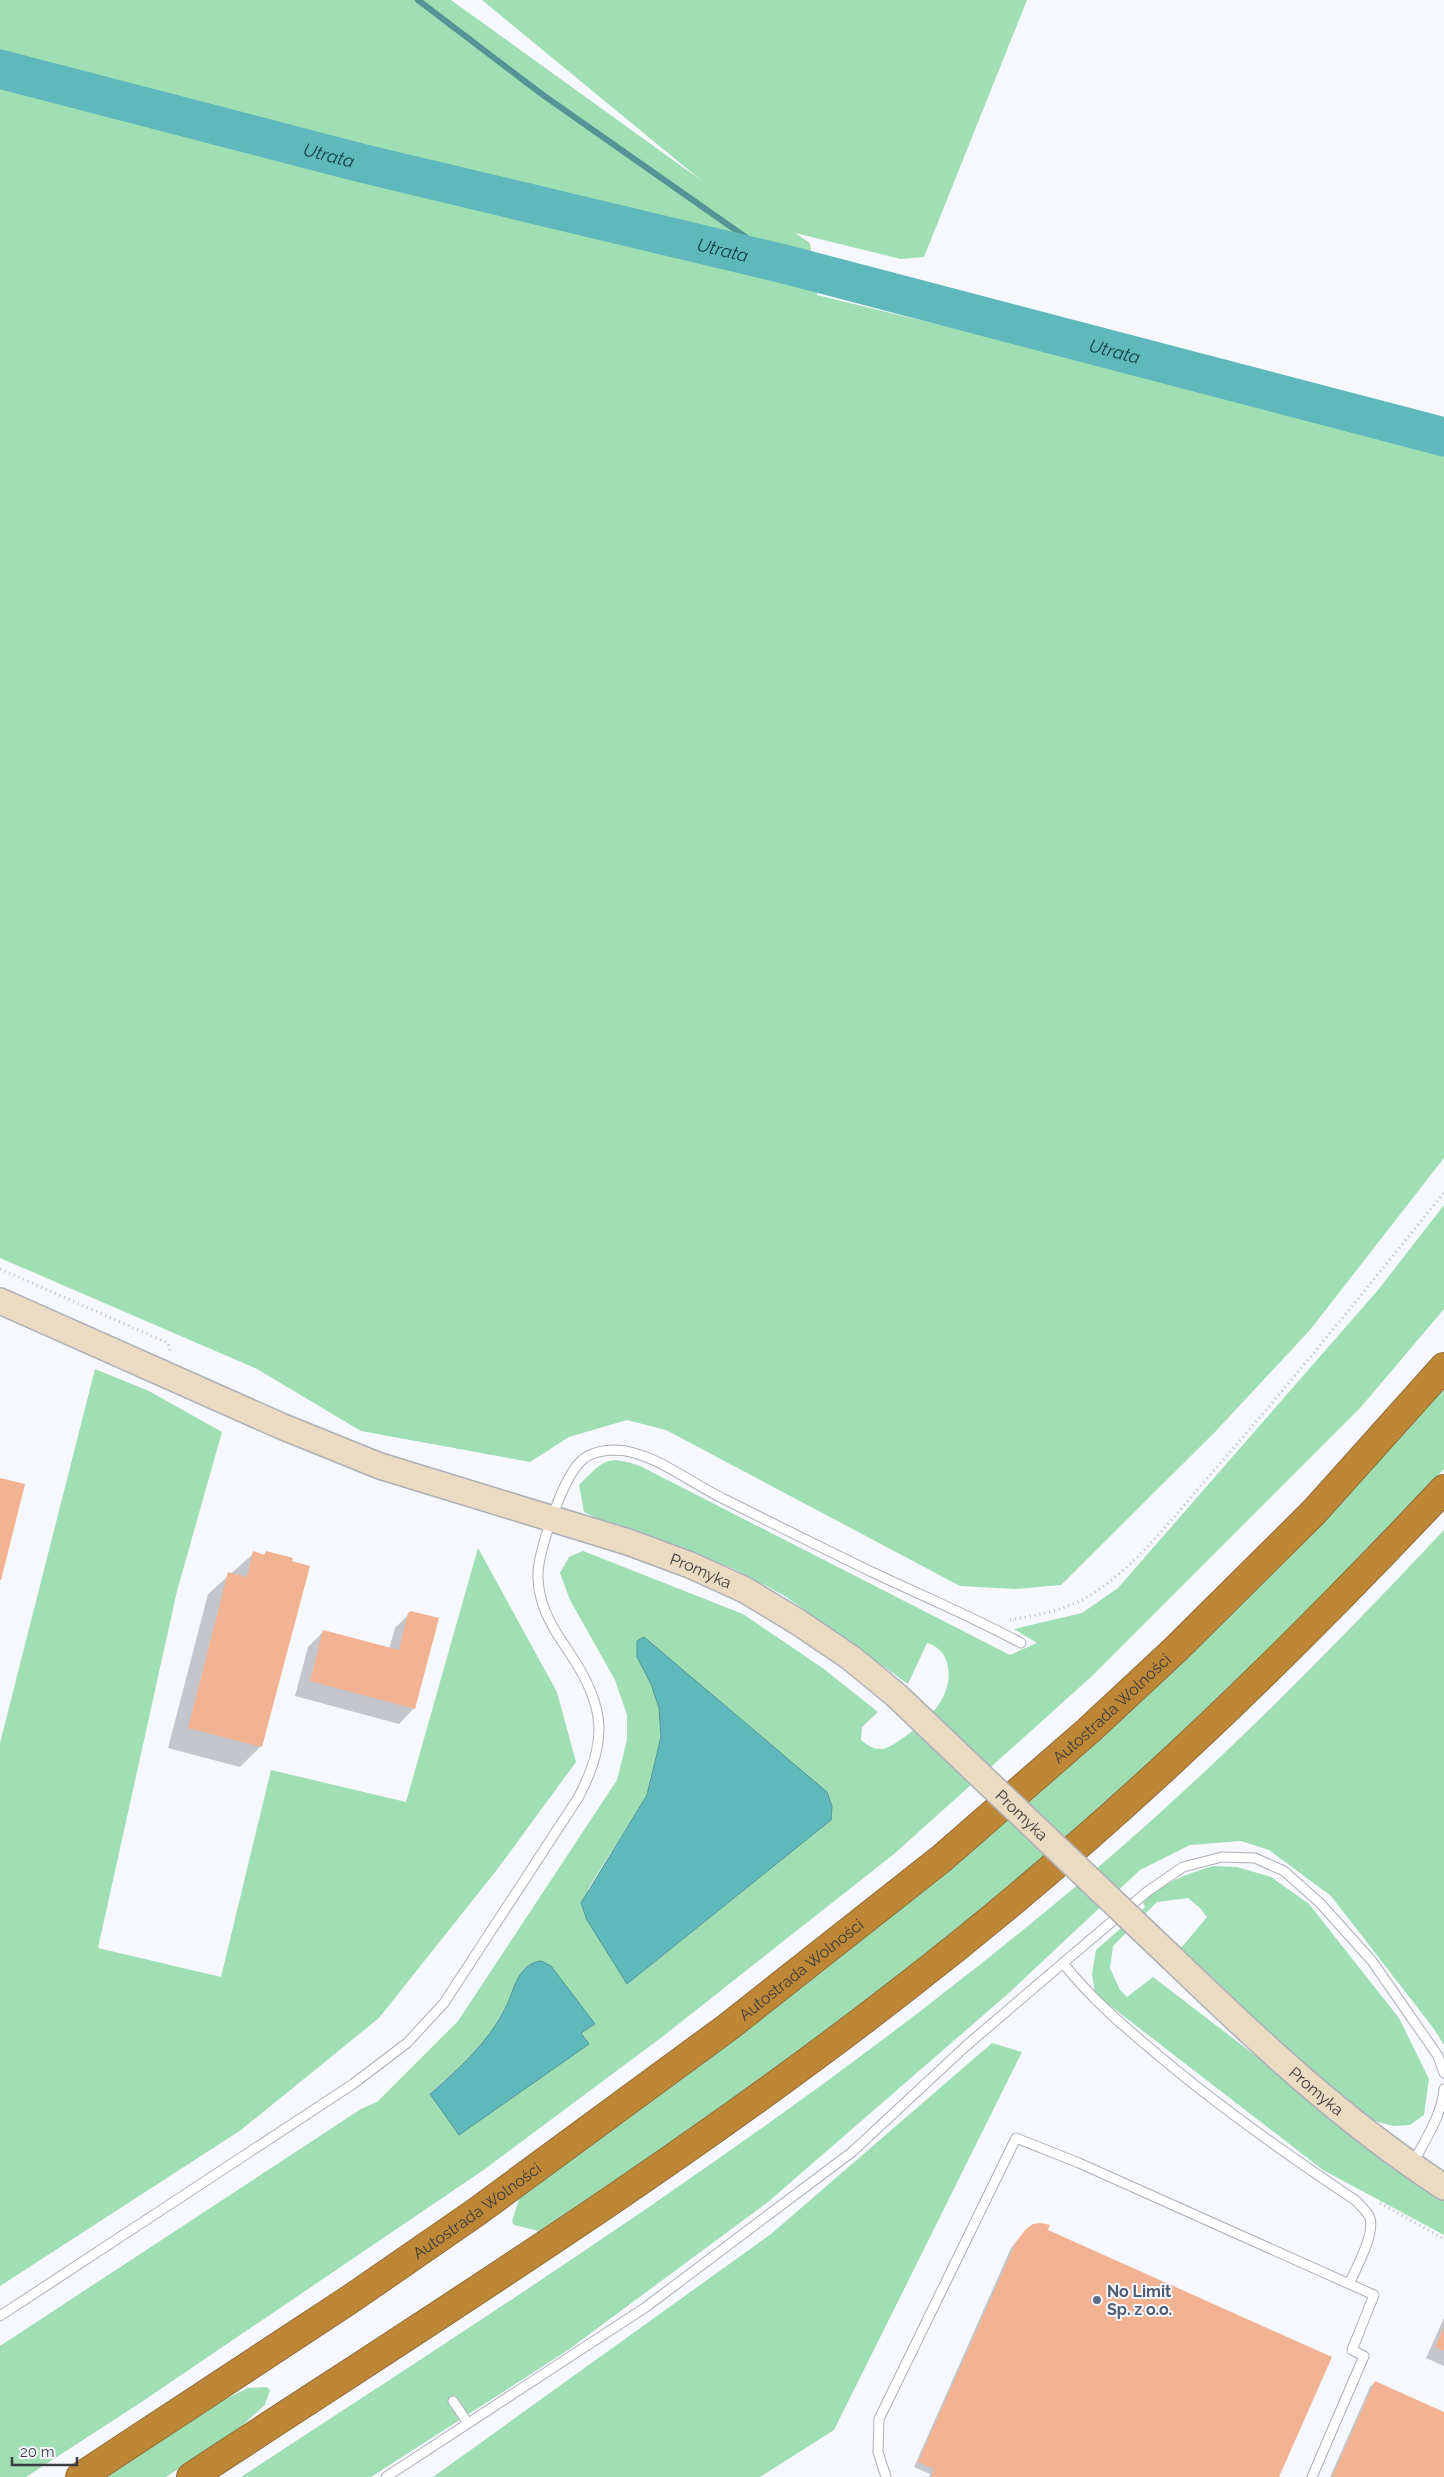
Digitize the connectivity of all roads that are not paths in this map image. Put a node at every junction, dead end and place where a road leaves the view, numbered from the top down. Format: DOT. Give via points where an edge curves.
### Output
graph roads {
  1 [pos="0,1301"];
  2 [pos="1444,1367"];
  3 [pos="1444,1489"];
  4 [pos="552,1519"];
  5 [pos="1021,1643"];
  6 [pos="1063,1963"];
  7 [pos="1444,2073"];
  8 [pos="1444,2089"];
  9 [pos="1412,2166"];
  10 [pos="1444,2186"];
  11 [pos="1349,2284"];
  12 [pos="0,2316"];
  13 [pos="453,2401"];
  14 [pos="468,2423"];
  15 [pos="80,2477"];
  16 [pos="190,2477"];
  17 [pos="386,2477"];
  18 [pos="886,2477"];
  19 [pos="1312,2477"];
  1 -- 4 [label="street, Promyka" via="331,1447 380,1466"];
  2 -- 15 [label="highway, Autostrada Wolności" via="1314,1512 1176,1649 941,1859 728,2027 483,2207 349,2300"];
  3 -- 16 [label="highway" via="1257,1682 1174,1760 1083,1842 901,1992 746,2107 647,2175"];
  4 -- 5 [label="lane" via="571,1475 581,1461 598,1452 639,1453 721,1498"];
  4 -- 9 [label="street, Promyka, bridge" via="628,1542 745,1590 851,1658 896,1695 1257,2039 1333,2106"];
  4 -- 12 [label="lane" via="538,1566 539,1590 547,1615 593,1695 598,1714 598,1753 578,1798 444,2003 407,2043 353,2084"];
  6 -- 7 [label="lane" via="1148,1891 1183,1867 1222,1857 1256,1858 1284,1871 1320,1903 1372,1961 1438,2056"];
  6 -- 11 [label="lane" via="1110,2016 1187,2079 1258,2135 1364,2209 1370,2222 1366,2250"];
  6 -- 14 [label="lane" via="966,2046 852,2152 646,2307"];
  8 -- 9 [label="lane" via="1434,2122"];
  9 -- 10 [label="street, Promyka"];
  11 -- 18 [label="lane" via="1016,2138 879,2419 878,2452"];
  11 -- 19 [label="lane" via="1374,2295 1352,2350 1364,2356"];
  13 -- 14 [label="lane"];
  14 -- 17 [label="lane"];
}
